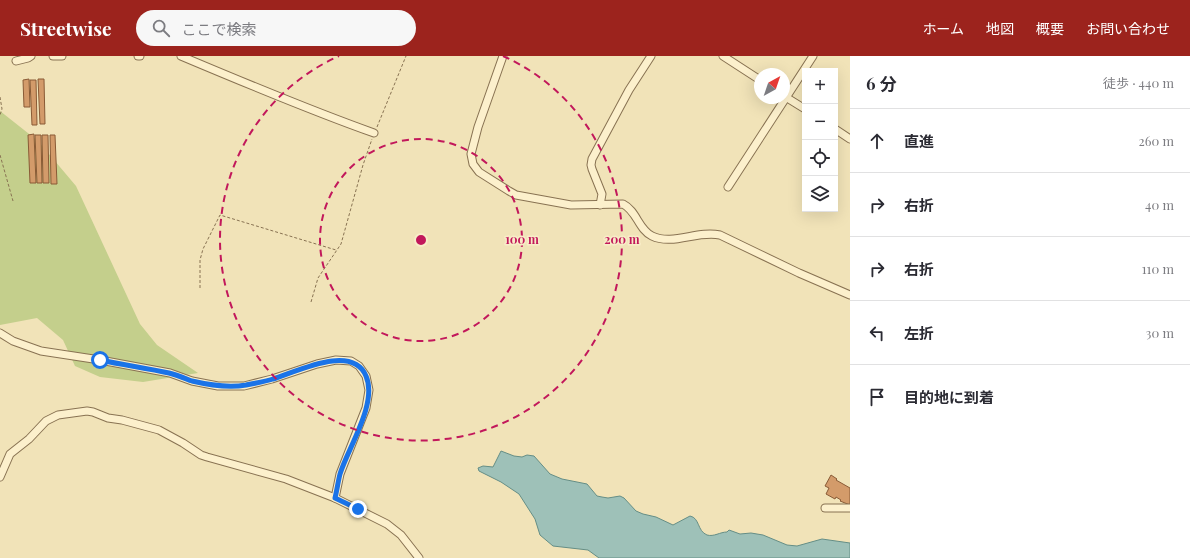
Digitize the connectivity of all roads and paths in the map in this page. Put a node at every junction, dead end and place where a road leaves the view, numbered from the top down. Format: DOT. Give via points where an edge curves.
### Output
graph roads {
  1 [pos="31,56"];
  2 [pos="53,56"];
  3 [pos="62,56"];
  4 [pos="182,56"];
  5 [pos="406,56"];
  6 [pos="503,56"];
  7 [pos="651,56"];
  8 [pos="723,56"];
  9 [pos="813,56"];
  10 [pos="16,62"];
  11 [pos="754,76"];
  12 [pos="790,90"];
  13 [pos="0,97"];
  14 [pos="790,100"];
  15 [pos="781,104"];
  16 [pos="802,107"];
  17 [pos="0,115"];
  18 [pos="838,131"];
  19 [pos="374,134"];
  20 [pos="850,139"];
  21 [pos="0,154"];
  22 [pos="728,187"];
  23 [pos="13,201"];
  24 [pos="600,205"];
  25 [pos="337,250"];
  26 [pos="200,288"];
  27 [pos="850,295"];
  28 [pos="311,302"];
  29 [pos="0,332"];
  30 [pos="0,477"];
  31 [pos="335,498"];
  32 [pos="826,508"];
  33 [pos="850,508"];
  34 [pos="419,558"];
  1 -- 10 [label="street"];
  2 -- 3 [label="street"];
  4 -- 19 [label="street"];
  5 -- 19 [label="path"];
  6 -- 24 [label="street" via="473,146 473,164 479,172 516,195 571,205"];
  7 -- 24 [label="street" via="629,90 592,159 591,165 602,194"];
  8 -- 11 [label="street"];
  9 -- 12 [label="street"];
  13 -- 17 [label="path"];
  14 -- 16 [label="street"];
  15 -- 22 [label="street"];
  18 -- 20 [label="street"];
  19 -- 25 [label="path"];
  21 -- 23 [label="path"];
  24 -- 27 [label="street" via="626,205 643,229 658,238 720,235"];
  25 -- 26 [label="path" via="220,215 201,254"];
  25 -- 28 [label="path" via="318,278"];
  29 -- 31 [label="street" via="13,341 41,351 170,373 218,386 244,386 317,364 336,360 351,361 359,366 366,376 369,390 366,408 340,474"];
  30 -- 31 [label="street" via="10,454 46,421 58,415 87,411 159,430 201,455 286,479"];
  31 -- 34 [label="street" via="387,524 401,535"];
  32 -- 33 [label="street"];
}
